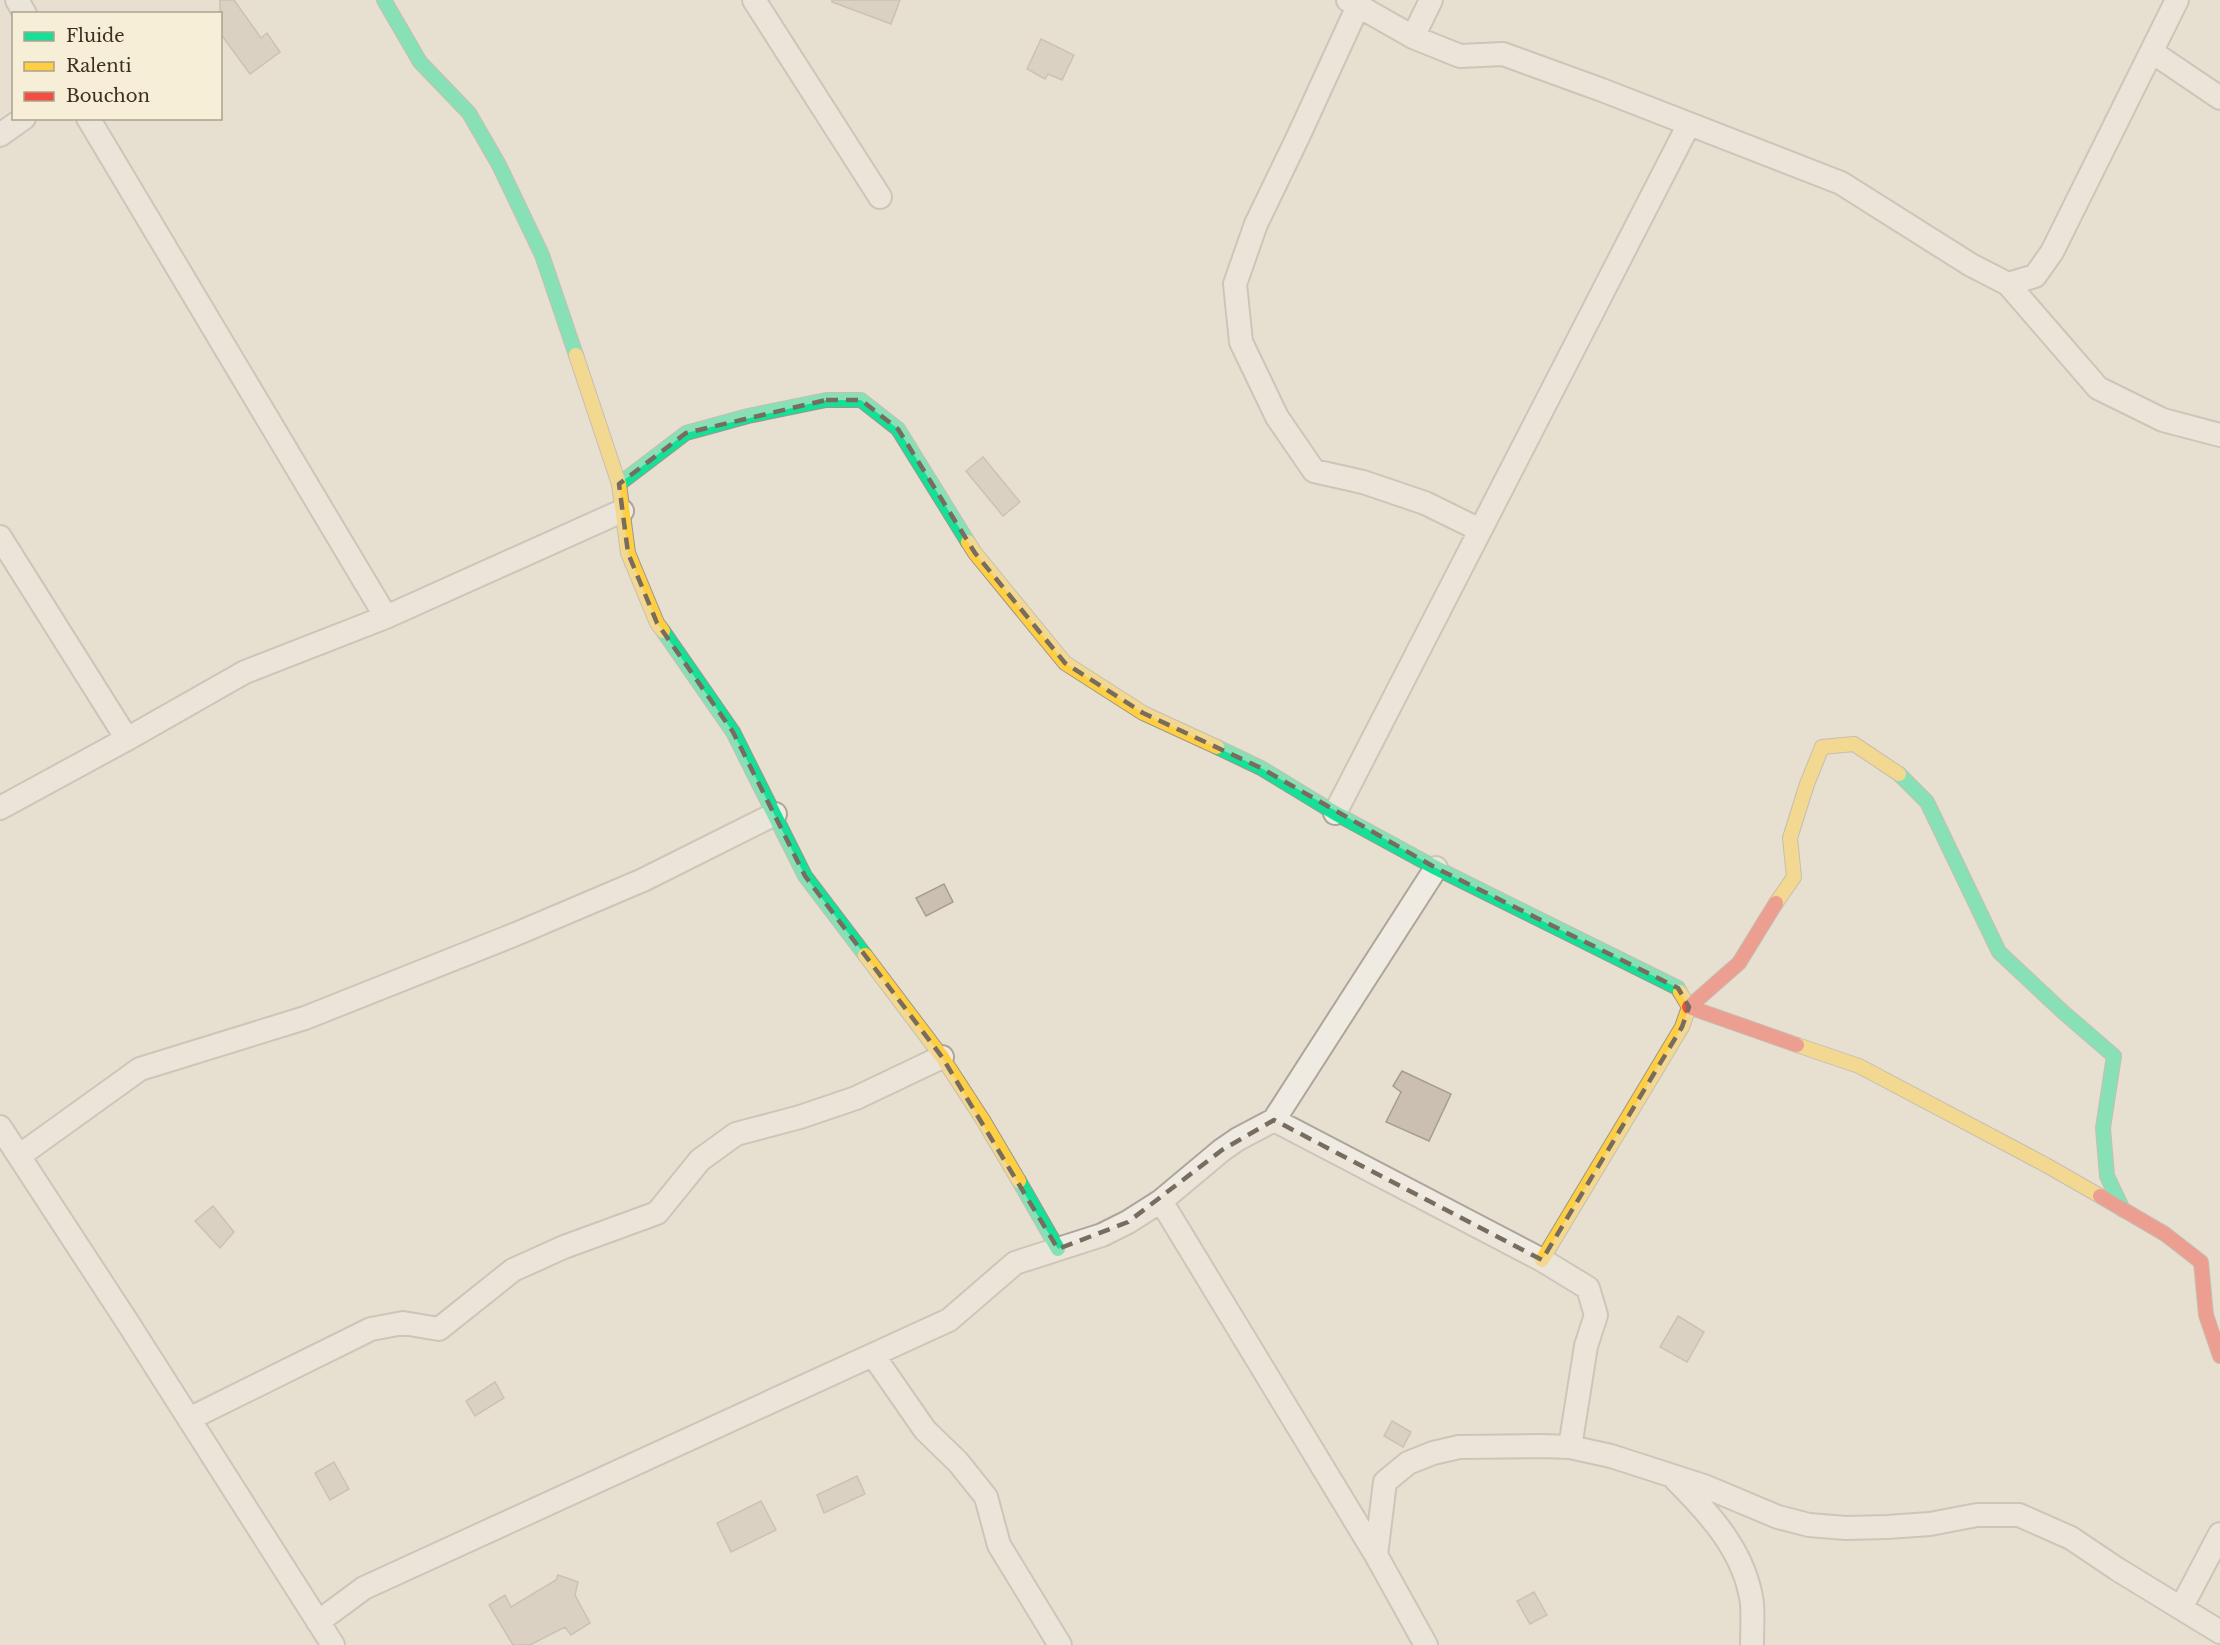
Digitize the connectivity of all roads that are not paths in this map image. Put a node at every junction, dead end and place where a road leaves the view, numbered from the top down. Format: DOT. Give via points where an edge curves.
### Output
graph roads {
  1 [pos="384,0"];
  2 [pos="754,0"];
  3 [pos="1431,0"];
  4 [pos="2177,0"];
  5 [pos="1353,3"];
  6 [pos="1413,37"];
  7 [pos="2151,51"];
  8 [pos="2220,98"];
  9 [pos="21,120"];
  10 [pos="89,120"];
  11 [pos="1689,124"];
  12 [pos="0,135"];
  13 [pos="880,197"];
  14 [pos="2008,284"];
  15 [pos="2220,435"];
  16 [pos="619,484"];
  17 [pos="622,511"];
  18 [pos="1480,530"];
  19 [pos="0,537"];
  20 [pos="386,616"];
  21 [pos="127,739"];
  22 [pos="0,808"];
  23 [pos="1335,813"];
  24 [pos="776,814"];
  25 [pos="1436,868"];
  26 [pos="1689,1007"];
  27 [pos="942,1057"];
  28 [pos="1274,1120"];
  29 [pos="0,1127"];
  30 [pos="19,1156"];
  31 [pos="1161,1201"];
  32 [pos="2124,1210"];
  33 [pos="1058,1249"];
  34 [pos="1542,1260"];
  35 [pos="2210,1266"];
  36 [pos="873,1355"];
  37 [pos="2220,1356"];
  38 [pos="189,1419"];
  39 [pos="1570,1448"];
  40 [pos="1672,1476"];
  41 [pos="2220,1534"];
  42 [pos="1376,1555"];
  43 [pos="2181,1608"];
  44 [pos="318,1622"];
  45 [pos="2220,1632"];
  46 [pos="333,1645"];
  47 [pos="1060,1645"];
  48 [pos="1426,1645"];
  49 [pos="1752,1645"];
  1 -- 16 [label="street" via="420,62 469,113 499,165 542,255"];
  2 -- 13 [label="street"];
  3 -- 6 [label="street"];
  4 -- 7 [label="street"];
  5 -- 6 [label="street"];
  5 -- 18 [label="street" via="1298,137 1256,224 1235,284 1241,342 1277,417 1314,471 1363,482 1425,503"];
  6 -- 11 [label="street" via="1460,57 1503,54"];
  7 -- 8 [label="street"];
  7 -- 14 [label="street" via="2052,252 2035,276"];
  9 -- 12 [label="street"];
  10 -- 20 [label="street"];
  11 -- 14 [label="street" via="1841,183"];
  11 -- 18 [label="street"];
  14 -- 15 [label="street" via="2098,388 2163,420"];
  16 -- 17 [label="street"];
  16 -- 23 [label="street" via="686,433 825,400 861,400 898,429 975,553 1065,663 1143,713 1261,768"];
  17 -- 20 [label="street"];
  17 -- 24 [label="street" via="628,553 657,623 733,732"];
  18 -- 23 [label="street"];
  19 -- 21 [label="street"];
  20 -- 21 [label="street" via="245,672"];
  21 -- 22 [label="street"];
  23 -- 25 [label="street"];
  24 -- 27 [label="street" via="805,876"];
  24 -- 30 [label="street" via="643,880 516,934 305,1018 140,1069"];
  25 -- 26 [label="street" via="1678,988"];
  25 -- 28 [label="street"];
  26 -- 32 [label="street" via="1858,1066"];
  26 -- 32 [label="street" via="1739,963 1794,877 1790,838 1822,747 1854,744 1897,772 1927,802 2000,952 2114,1056 2103,1128 2107,1176"];
  26 -- 34 [label="street" via="1682,1027"];
  27 -- 33 [label="street"];
  27 -- 38 [label="street" via="856,1098 736,1134 700,1160 657,1214 513,1270 439,1329 403,1323 371,1329"];
  28 -- 31 [label="street" via="1222,1150"];
  28 -- 34 [label="street"];
  29 -- 30 [label="street"];
  30 -- 38 [label="street"];
  31 -- 33 [label="street" via="1119,1226"];
  31 -- 42 [label="street"];
  32 -- 35 [label="street"];
  33 -- 36 [label="street" via="1015,1263 949,1320"];
  34 -- 39 [label="street" via="1588,1288 1596,1315 1586,1346"];
  35 -- 37 [label="street" via="2206,1315"];
  36 -- 44 [label="street" via="364,1588"];
  36 -- 47 [label="street" via="925,1430 986,1497 999,1545"];
  38 -- 44 [label="street"];
  39 -- 40 [label="street" via="1611,1456"];
  39 -- 42 [label="street" via="1459,1447 1408,1463 1385,1482"];
  40 -- 43 [label="street" via="1809,1525 1887,1527 1977,1515 2019,1515 2071,1538"];
  40 -- 49 [label="street" via="1735,1550 1752,1605"];
  41 -- 43 [label="street"];
  42 -- 48 [label="street"];
  43 -- 45 [label="street"];
  44 -- 46 [label="street"];
}
